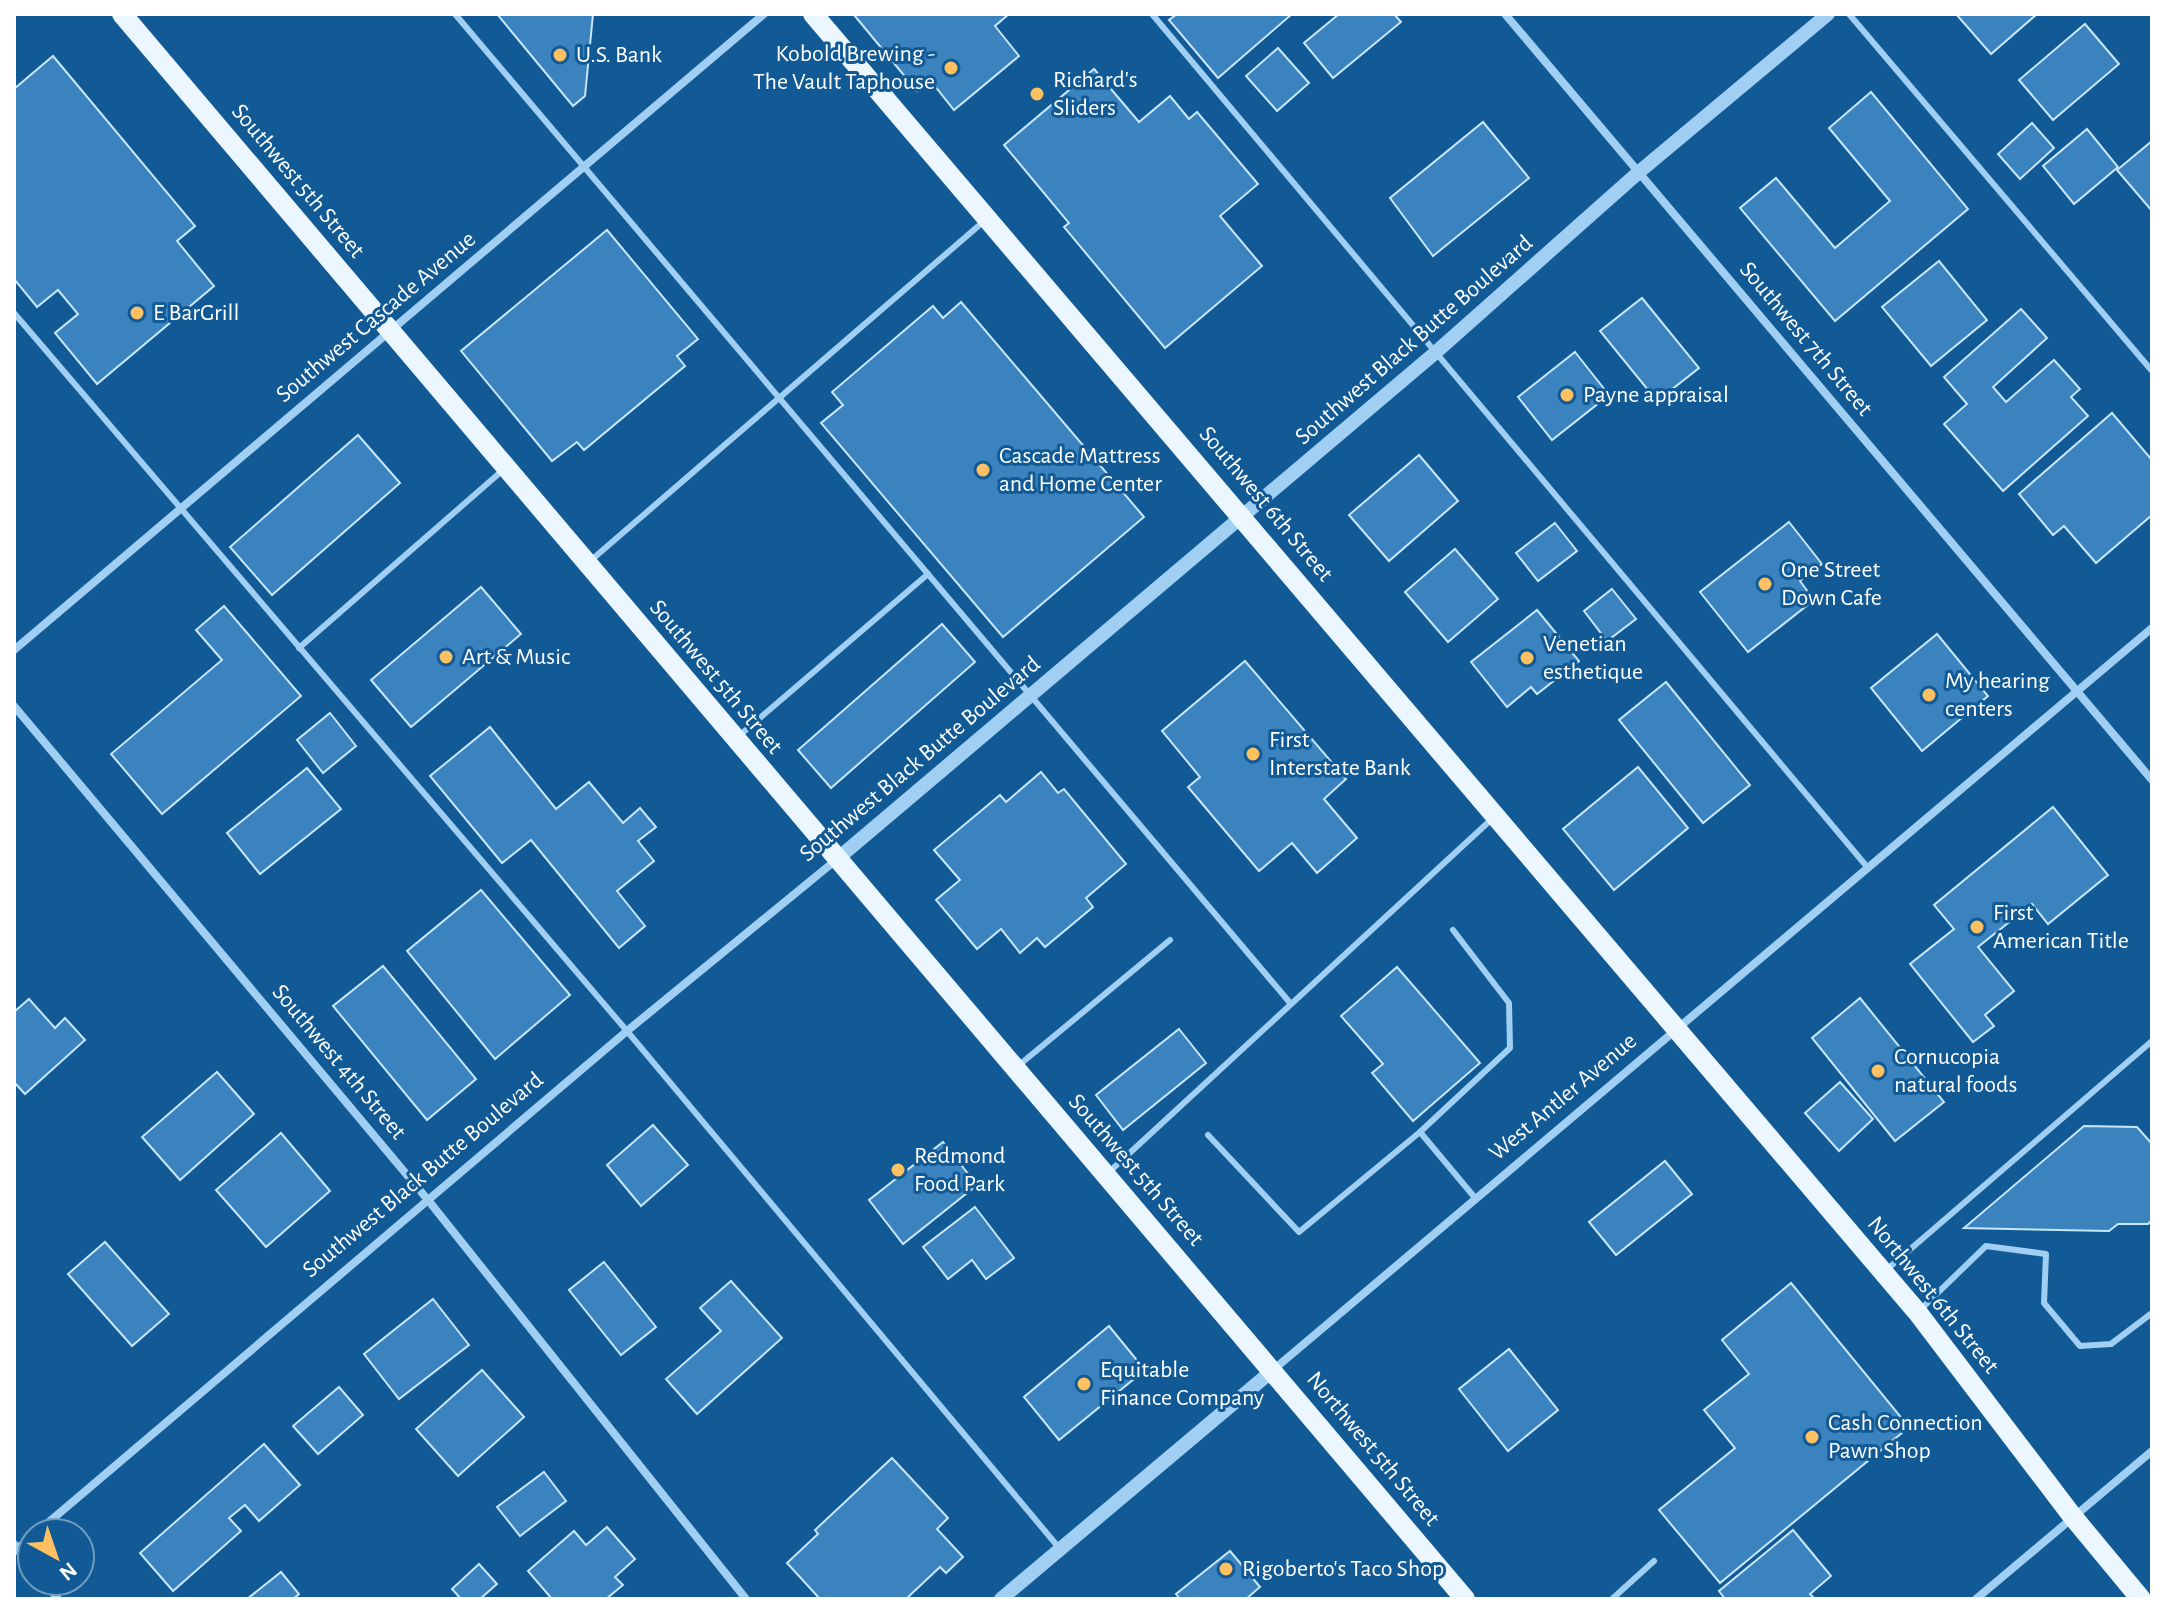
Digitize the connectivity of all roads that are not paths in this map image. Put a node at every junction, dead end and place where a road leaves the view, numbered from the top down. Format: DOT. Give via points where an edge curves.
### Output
graph roads {
  1 [pos="122,14"];
  2 [pos="455,14"];
  3 [pos="764,14"];
  4 [pos="813,14"];
  5 [pos="1152,14"];
  6 [pos="1505,14"];
  7 [pos="1828,14"];
  8 [pos="1849,14"];
  9 [pos="584,166"];
  10 [pos="1639,172"];
  11 [pos="989,217"];
  12 [pos="14,313"];
  13 [pos="390,331"];
  14 [pos="1435,353"];
  15 [pos="2152,371"];
  16 [pos="778,396"];
  17 [pos="506,468"];
  18 [pos="180,509"];
  19 [pos="1242,516"];
  20 [pos="587,564"];
  21 [pos="928,574"];
  22 [pos="2152,628"];
  23 [pos="299,648"];
  24 [pos="14,650"];
  25 [pos="2076,692"];
  26 [pos="1030,694"];
  27 [pos="14,706"];
  28 [pos="735,739"];
  29 [pos="2152,780"];
  30 [pos="1496,815"];
  31 [pos="836,860"];
  32 [pos="1868,868"];
  33 [pos="1453,930"];
  34 [pos="1170,940"];
  35 [pos="1291,1004"];
  36 [pos="1678,1028"];
  37 [pos="627,1031"];
  38 [pos="2152,1041"];
  39 [pos="1015,1068"];
  40 [pos="1420,1132"];
  41 [pos="1208,1135"];
  42 [pos="1106,1175"];
  43 [pos="1476,1199"];
  44 [pos="428,1200"];
  45 [pos="1884,1273"];
  46 [pos="1918,1313"];
  47 [pos="2152,1313"];
  48 [pos="1273,1370"];
  49 [pos="2152,1451"];
  50 [pos="55,1517"];
  51 [pos="2073,1517"];
  52 [pos="1060,1549"];
  53 [pos="1654,1561"];
  54 [pos="746,1599"];
  55 [pos="1001,1599"];
  56 [pos="1465,1599"];
  57 [pos="1612,1599"];
  58 [pos="1976,1599"];
  59 [pos="2141,1599"];
  1 -- 13 [label="main road, Southwest 5th Street"];
  2 -- 9 [label="lane"];
  3 -- 9 [label="street, Southwest Cascade Avenue"];
  4 -- 11 [label="main road, Southwest 6th Street"];
  5 -- 14 [label="lane"];
  6 -- 10 [label="street, Southwest 7th Street"];
  7 -- 10 [label="street, Southwest Black Butte Boulevard"];
  8 -- 15 [label="lane"];
  9 -- 13 [label="street, Southwest Cascade Avenue"];
  9 -- 16 [label="lane"];
  10 -- 14 [label="street, Southwest Black Butte Boulevard"];
  10 -- 25 [label="street, Southwest 7th Street"];
  11 -- 16 [label="lane"];
  11 -- 19 [label="main road, Southwest 6th Street"];
  12 -- 18 [label="lane"];
  13 -- 17 [label="main road, Southwest 5th Street"];
  13 -- 18 [label="street, Southwest Cascade Avenue"];
  14 -- 19 [label="street, Southwest Black Butte Boulevard"];
  14 -- 32 [label="lane"];
  16 -- 20 [label="lane"];
  16 -- 21 [label="lane"];
  17 -- 20 [label="main road, Southwest 5th Street"];
  17 -- 23 [label="lane"];
  18 -- 23 [label="lane"];
  18 -- 24 [label="street, Southwest Cascade Avenue"];
  19 -- 26 [label="street, Southwest Black Butte Boulevard"];
  19 -- 30 [label="main road, Southwest 6th Street"];
  20 -- 28 [label="main road, Southwest 5th Street"];
  21 -- 26 [label="lane"];
  21 -- 28 [label="lane"];
  22 -- 25 [label="street, West Antler Avenue"];
  23 -- 37 [label="lane"];
  25 -- 29 [label="street, Southwest 7th Street"];
  25 -- 32 [label="street, West Antler Avenue"];
  26 -- 31 [label="street, Southwest Black Butte Boulevard"];
  26 -- 35 [label="lane"];
  27 -- 44 [label="street, Southwest 4th Street"];
  28 -- 31 [label="main road, Southwest 5th Street"];
  30 -- 35 [label="lane"];
  30 -- 36 [label="main road, Southwest 6th Street"];
  31 -- 37 [label="street, Southwest Black Butte Boulevard"];
  31 -- 39 [label="main road, Southwest 5th Street"];
  32 -- 36 [label="street, West Antler Avenue"];
  33 -- 40 [label="lane" via="1509,1003 1510,1048"];
  34 -- 39 [label="lane"];
  35 -- 42 [label="lane"];
  36 -- 43 [label="street, West Antler Avenue"];
  36 -- 45 [label="main road, Northwest 6th Street"];
  37 -- 44 [label="street, Southwest Black Butte Boulevard"];
  37 -- 52 [label="lane"];
  38 -- 45 [label="lane"];
  39 -- 42 [label="main road, Southwest 5th Street"];
  40 -- 41 [label="lane" via="1299,1232"];
  40 -- 43 [label="lane"];
  42 -- 48 [label="main road, Southwest 5th Street"];
  43 -- 48 [label="street, West Antler Avenue"];
  44 -- 50 [label="street, Southwest Black Butte Boulevard"];
  44 -- 54 [label="street, Southwest 4th Street"];
  45 -- 46 [label="main road, Northwest 6th Street"];
  46 -- 47 [label="lane" via="1986,1246 2046,1254 2044,1303 2080,1346 2111,1344"];
  46 -- 51 [label="main road, Northwest 6th Street"];
  48 -- 52 [label="street, West Antler Avenue"];
  48 -- 56 [label="main road, Northwest 5th Street"];
  49 -- 51 [label="street"];
  51 -- 58 [label="street"];
  51 -- 59 [label="main road, Northwest 6th Street"];
  52 -- 55 [label="street, West Antler Avenue"];
  53 -- 57 [label="lane"];
}
